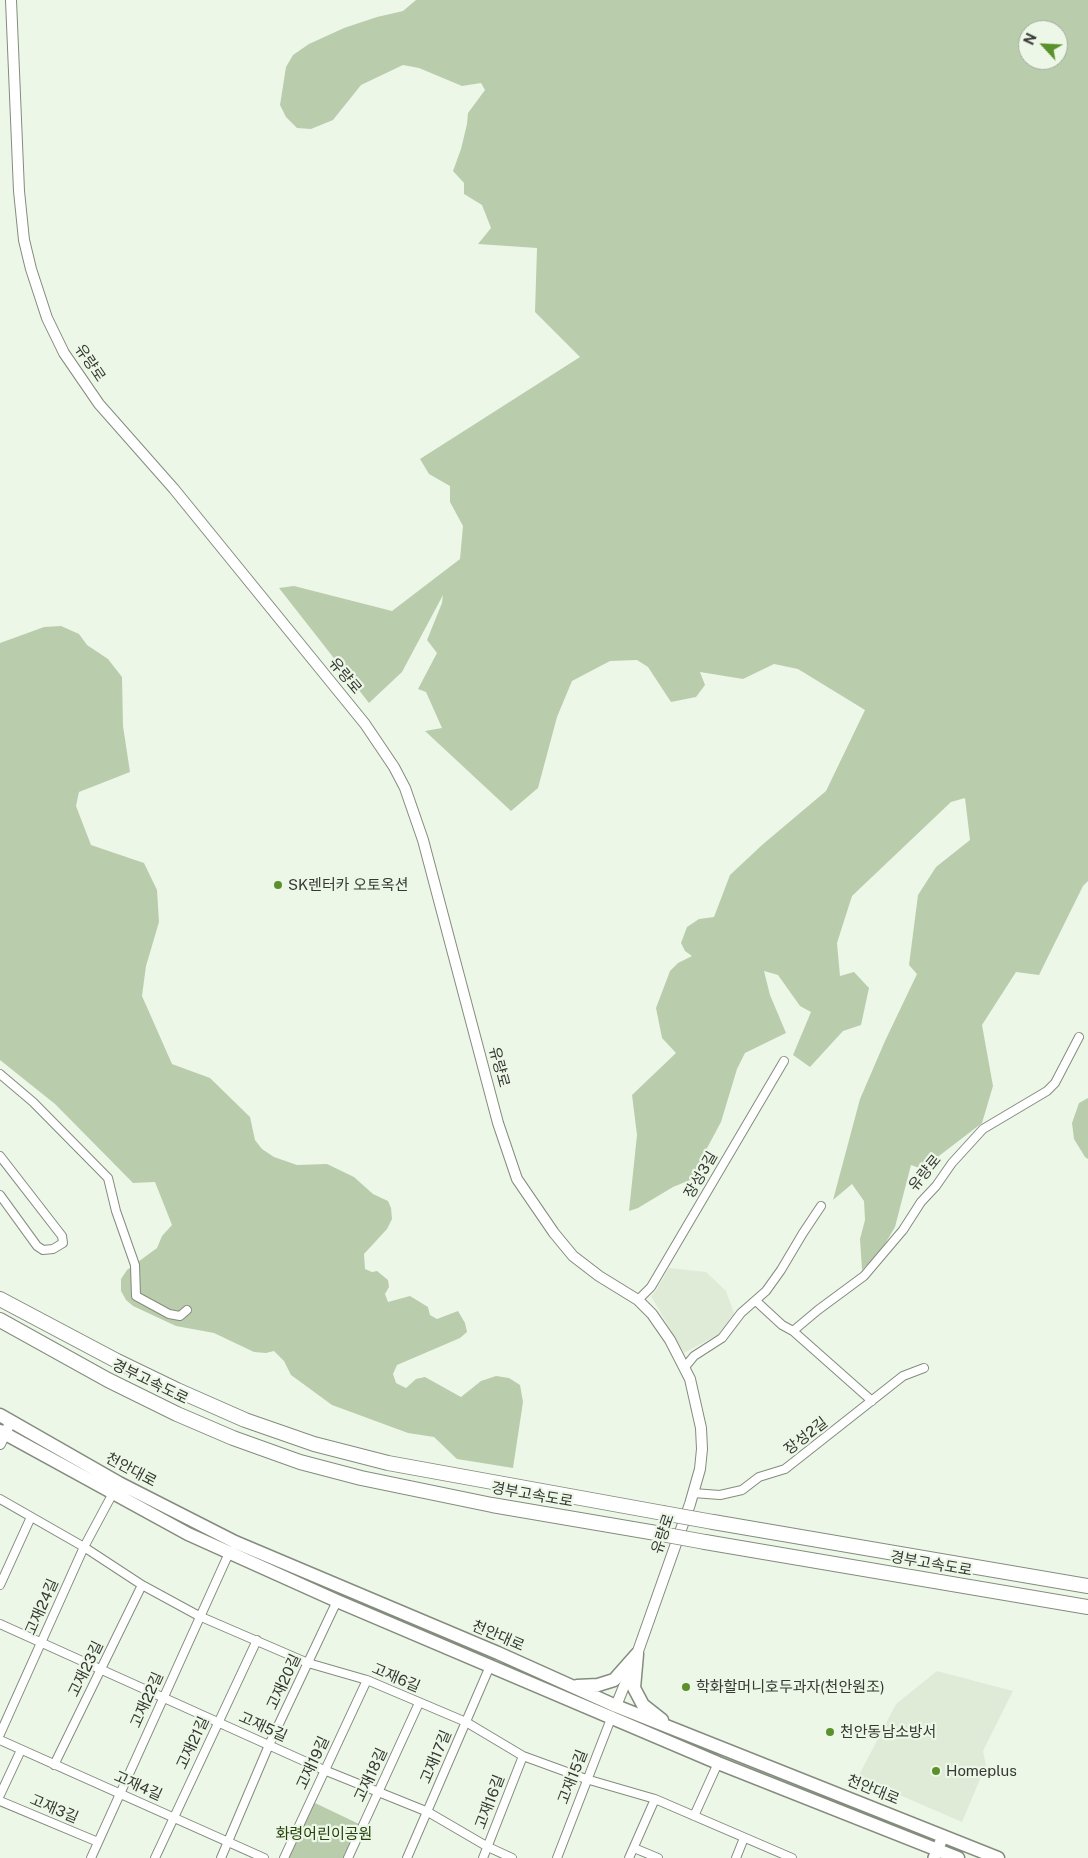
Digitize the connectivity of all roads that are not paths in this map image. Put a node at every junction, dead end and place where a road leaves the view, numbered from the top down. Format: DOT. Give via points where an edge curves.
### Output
graph roads {
  1 [pos="11,0"];
  2 [pos="1079,1037"];
  3 [pos="784,1061"];
  4 [pos="0,1074"];
  5 [pos="0,1156"];
  6 [pos="0,1195"];
  7 [pos="822,1206"];
  8 [pos="0,1299"];
  9 [pos="638,1300"];
  10 [pos="756,1301"];
  11 [pos="187,1310"];
  12 [pos="0,1320"];
  13 [pos="793,1331"];
  14 [pos="685,1367"];
  15 [pos="924,1368"];
  16 [pos="872,1401"];
  17 [pos="3,1418"];
  18 [pos="1,1436"];
  19 [pos="113,1493"];
  20 [pos="693,1493"];
  21 [pos="0,1499"];
  22 [pos="32,1517"];
  23 [pos="84,1547"];
  24 [pos="229,1552"];
  25 [pos="0,1585"];
  26 [pos="142,1585"];
  27 [pos="1088,1586"];
  28 [pos="337,1601"];
  29 [pos="1088,1607"];
  30 [pos="199,1616"];
  31 [pos="0,1624"];
  32 [pos="257,1640"];
  33 [pos="42,1642"];
  34 [pos="637,1654"];
  35 [pos="308,1663"];
  36 [pos="490,1666"];
  37 [pos="101,1669"];
  38 [pos="367,1680"];
  39 [pos="573,1686"];
  40 [pos="163,1698"];
  41 [pos="419,1703"];
  42 [pos="616,1706"];
  43 [pos="611,1719"];
  44 [pos="218,1722"];
  45 [pos="466,1722"];
  46 [pos="673,1728"];
  47 [pos="0,1734"];
  48 [pos="0,1740"];
  49 [pos="269,1746"];
  50 [pos="21,1750"];
  51 [pos="523,1756"];
  52 [pos="718,1763"];
  53 [pos="54,1765"];
  54 [pos="324,1770"];
  55 [pos="586,1779"];
  56 [pos="378,1791"];
  57 [pos="120,1793"];
  58 [pos="0,1795"];
  59 [pos="655,1799"];
  60 [pos="0,1802"];
  61 [pos="428,1812"];
  62 [pos="694,1816"];
  63 [pos="173,1817"];
  64 [pos="948,1837"];
  65 [pos="744,1838"];
  66 [pos="98,1842"];
  67 [pos="228,1842"];
  68 [pos="488,1847"];
  69 [pos="634,1848"];
  70 [pos="944,1855"];
  71 [pos="90,1858"];
  72 [pos="155,1858"];
  73 [pos="221,1858"];
  74 [pos="264,1858"];
  75 [pos="284,1858"];
  76 [pos="348,1858"];
  77 [pos="406,1858"];
  78 [pos="483,1858"];
  79 [pos="512,1858"];
  80 [pos="557,1858"];
  81 [pos="629,1858"];
  82 [pos="658,1858"];
  83 [pos="736,1858"];
  84 [pos="792,1858"];
  85 [pos="998,1858"];
  1 -- 9 [label="street, 유량로" via="23,230 31,270 47,318 64,353 99,404 174,489 365,724 394,767 405,788 422,840 498,1122 517,1179 539,1214 573,1256"];
  2 -- 13 [label="street, 유량로" via="1055,1083 982,1129 921,1202 872,1268"];
  3 -- 9 [label="street, 장성3길" via="652,1288"];
  4 -- 11 [label="street" via="34,1102 108,1178 135,1265 136,1296 169,1314 180,1316"];
  5 -- 6 [label="street" via="62,1236 63,1243 43,1250"];
  7 -- 10 [label="street" via="781,1270"];
  8 -- 27 [label="highway, 경부고속도로, bridge" via="177,1390 245,1420 314,1444 396,1465"];
  9 -- 14 [label="street, 유량로" via="652,1314"];
  10 -- 13 [label="street"];
  10 -- 14 [label="street" via="741,1313 722,1338 694,1356"];
  12 -- 29 [label="highway, 경부고속도로, bridge" via="177,1414 300,1462 483,1504"];
  13 -- 16 [label="street"];
  14 -- 20 [label="street, 유량로" via="701,1428 700,1469"];
  15 -- 16 [label="street, 장성2길" via="903,1376"];
  16 -- 20 [label="street, 장성2길" via="785,1470 759,1477 742,1490 720,1495"];
  17 -- 18 [label="street"];
  17 -- 39 [label="main road, 천안대로" via="119,1483 235,1542"];
  18 -- 19 [label="main road, 천안대로"];
  19 -- 23 [label="street, 고재24길"];
  19 -- 24 [label="main road, 천안대로" via="188,1534"];
  20 -- 34 [label="street, 유량로"];
  21 -- 22 [label="street, 고재6길"];
  22 -- 23 [label="street, 고재6길"];
  22 -- 25 [label="street"];
  23 -- 26 [label="street, 고재6길"];
  23 -- 33 [label="street, 고재24길"];
  24 -- 28 [label="main road, 천안대로"];
  24 -- 30 [label="street, 고재22길"];
  26 -- 30 [label="street, 고재6길"];
  26 -- 37 [label="street, 고재23길"];
  28 -- 35 [label="street, 고재20길"];
  28 -- 36 [label="main road, 천안대로"];
  30 -- 32 [label="street, 고재6길"];
  30 -- 40 [label="street, 고재22길"];
  31 -- 33 [label="street, 고재5길"];
  32 -- 35 [label="street, 고재6길"];
  32 -- 44 [label="street, 고재21길"];
  33 -- 37 [label="street, 고재5길"];
  33 -- 47 [label="street, 고재24길"];
  34 -- 39 [label="main road" via="614,1680 598,1685"];
  34 -- 42 [label="street, 유량로"];
  34 -- 46 [label="main road" via="634,1688 643,1705"];
  35 -- 38 [label="street, 고재6길"];
  35 -- 49 [label="street, 고재20길"];
  36 -- 43 [label="main road, 천안대로"];
  36 -- 45 [label="street, 고재17길"];
  37 -- 40 [label="street, 고재5길"];
  37 -- 53 [label="street, 고재23길"];
  38 -- 41 [label="street, 고재6길"];
  38 -- 54 [label="street, 고재19길"];
  39 -- 42 [label="main road, 천안대로"];
  40 -- 44 [label="street, 고재5길"];
  40 -- 57 [label="street, 고재22길"];
  41 -- 45 [label="street, 고재6길"];
  41 -- 56 [label="street, 고재18길"];
  42 -- 43 [label="street, 고재15길"];
  42 -- 46 [label="main road, 천안대로"];
  43 -- 52 [label="main road, 천안대로"];
  43 -- 55 [label="street, 고재15길"];
  44 -- 49 [label="street, 고재5길"];
  44 -- 63 [label="street, 고재21길"];
  45 -- 51 [label="street, 고재6길"];
  45 -- 61 [label="street, 고재17길"];
  46 -- 64 [label="main road, 천안대로"];
  48 -- 50 [label="street, 고재4길"];
  49 -- 54 [label="street, 고재5길"];
  49 -- 67 [label="street, 고재20길"];
  50 -- 53 [label="street, 고재4길"];
  50 -- 58 [label="street"];
  51 -- 55 [label="street, 고재6길"];
  51 -- 68 [label="street, 고재16길"];
  52 -- 62 [label="street"];
  52 -- 70 [label="main road, 천안대로"];
  53 -- 57 [label="street, 고재4길"];
  54 -- 56 [label="street, 고재5길"];
  54 -- 75 [label="street, 고재19길"];
  55 -- 59 [label="street, 고재6길"];
  55 -- 80 [label="street, 고재15길"];
  56 -- 61 [label="street, 고재5길"];
  56 -- 76 [label="street, 고재18길"];
  57 -- 63 [label="street, 고재4길"];
  57 -- 66 [label="street, 고재22길"];
  59 -- 62 [label="street, 고재6길"];
  59 -- 69 [label="street"];
  60 -- 66 [label="street, 고재3길"];
  61 -- 68 [label="street, 고재5길"];
  61 -- 77 [label="street, 고재17길"];
  62 -- 65 [label="street, 고재6길"];
  63 -- 67 [label="street, 고재4길"];
  63 -- 72 [label="street, 고재21길"];
  64 -- 70 [label="main road"];
  64 -- 85 [label="main road, 천안대로"];
  65 -- 83 [label="street"];
  65 -- 84 [label="street, 고재6길"];
  66 -- 71 [label="street, 고재22길"];
  67 -- 73 [label="street, 고재20길"];
  67 -- 74 [label="street, 고재4길"];
  68 -- 78 [label="street, 고재16길"];
  68 -- 79 [label="street, 고재5길"];
  69 -- 81 [label="street"];
  69 -- 82 [label="street"];
}
